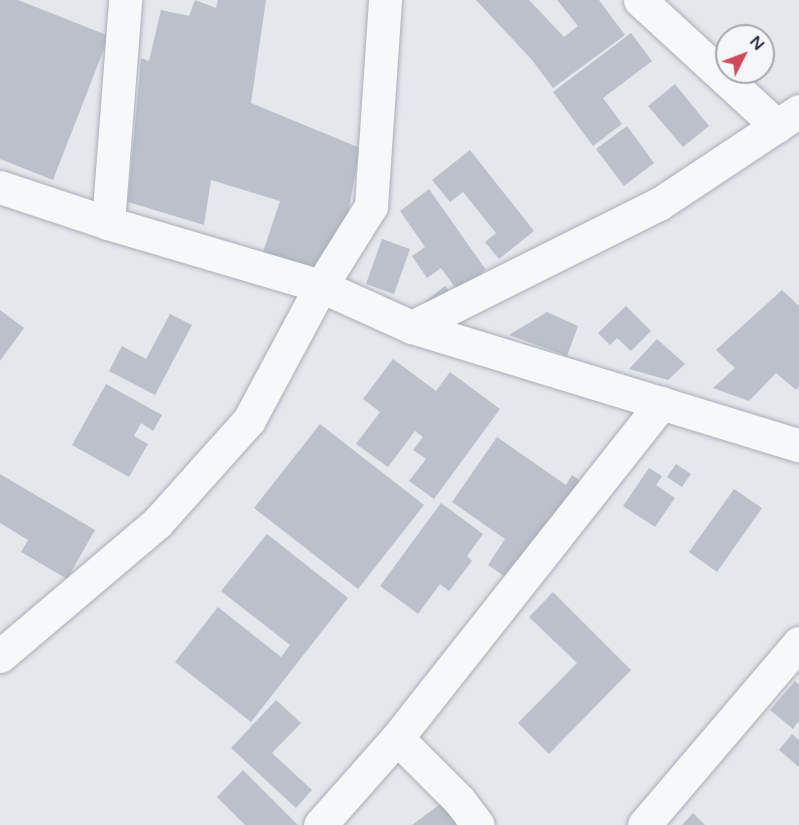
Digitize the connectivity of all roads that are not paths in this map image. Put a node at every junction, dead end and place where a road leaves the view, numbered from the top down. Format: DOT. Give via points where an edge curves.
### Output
graph roads {
  1 [pos="125,0"];
  2 [pos="385,0"];
  3 [pos="640,0"];
  4 [pos="788,119"];
  5 [pos="0,188"];
  6 [pos="108,224"];
  7 [pos="321,286"];
  8 [pos="412,327"];
  9 [pos="662,403"];
  10 [pos="799,445"];
  11 [pos="799,643"];
  12 [pos="0,656"];
  13 [pos="397,738"];
  14 [pos="320,825"];
  15 [pos="478,825"];
  16 [pos="644,825"];
  1 -- 6 [label="street"];
  2 -- 7 [label="street" via="371,206"];
  3 -- 4 [label="street"];
  4 -- 8 [label="street" via="659,204"];
  5 -- 6 [label="street"];
  6 -- 7 [label="street"];
  7 -- 8 [label="street"];
  7 -- 12 [label="street" via="249,420 157,523"];
  8 -- 9 [label="street"];
  9 -- 10 [label="street"];
  9 -- 13 [label="street"];
  11 -- 16 [label="street"];
  13 -- 14 [label="street"];
  13 -- 15 [label="street" via="459,800"];
}
